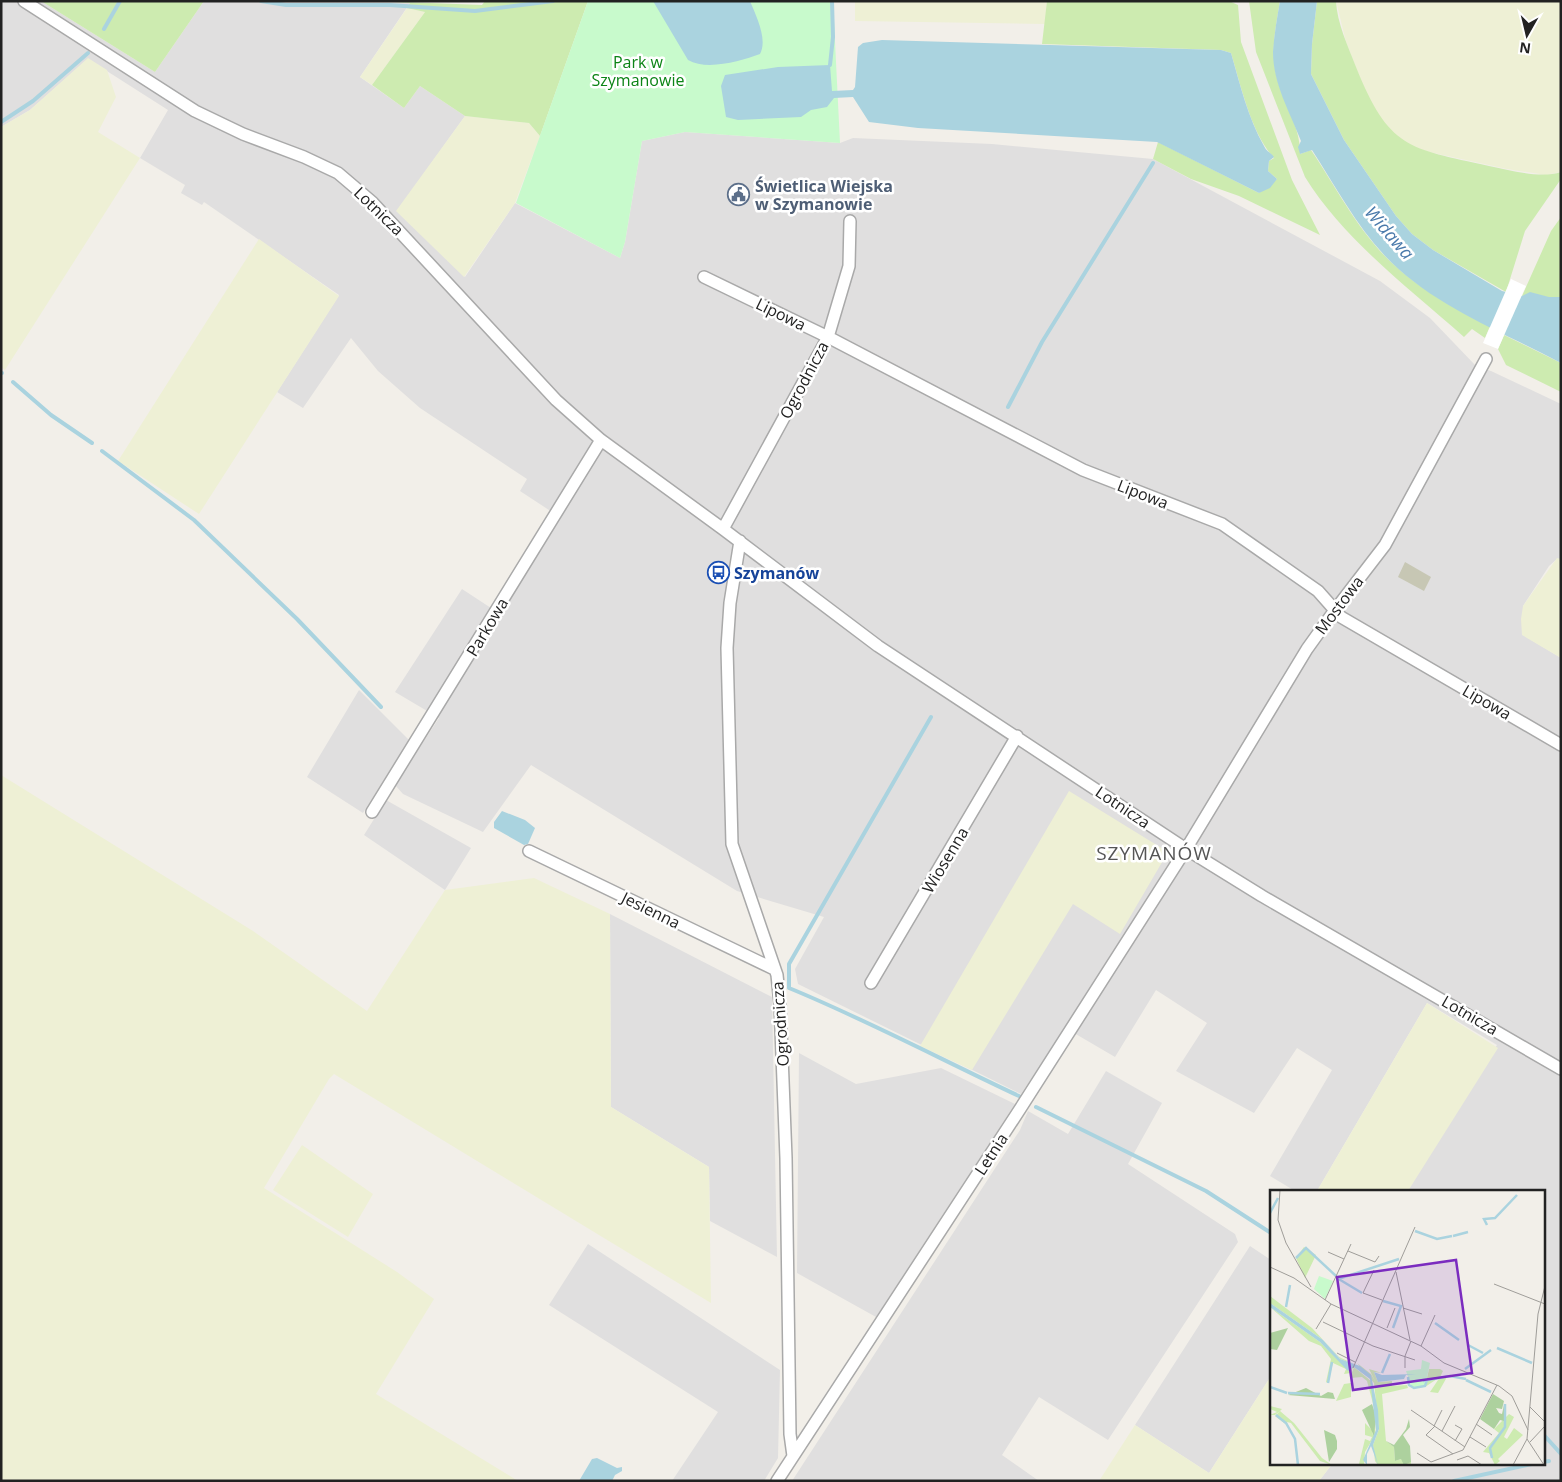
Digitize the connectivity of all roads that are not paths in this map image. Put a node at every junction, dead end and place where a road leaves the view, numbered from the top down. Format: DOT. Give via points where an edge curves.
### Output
graph roads {
  1 [pos="24,1"];
  2 [pos="850,221"];
  3 [pos="704,277"];
  4 [pos="828,337"];
  5 [pos="1486,359"];
  6 [pos="601,440"];
  7 [pos="726,531"];
  8 [pos="740,541"];
  9 [pos="1335,610"];
  10 [pos="1017,736"];
  11 [pos="1561,745"];
  12 [pos="372,812"];
  13 [pos="1186,849"];
  14 [pos="529,851"];
  15 [pos="774,969"];
  16 [pos="871,983"];
  17 [pos="1561,1069"];
  18 [pos="792,1456"];
  19 [pos="777,1481"];
  1 -- 6 [label="street, Lotnicza" via="195,111 338,173 372,202 556,400"];
  2 -- 4 [label="street, Ogrodnicza" via="849,266"];
  3 -- 4 [label="street, Lipowa"];
  4 -- 7 [label="street, Ogrodnicza"];
  4 -- 9 [label="street, Lipowa" via="1083,470 1222,524 1318,591"];
  5 -- 9 [label="street, Mostowa" via="1385,545"];
  6 -- 7 [label="street, Lotnicza"];
  6 -- 12 [label="street, Parkowa"];
  7 -- 8 [label="street, Lotnicza"];
  8 -- 10 [label="street, Lotnicza" via="878,646"];
  8 -- 15 [label="street, Ogrodnicza" via="730,603 728,648 732,844"];
  9 -- 11 [label="street, Lipowa" via="1341,617"];
  9 -- 13 [label="street, Mostowa" via="1307,649"];
  10 -- 13 [label="street, Lotnicza"];
  10 -- 16 [label="street, Wiosenna"];
  13 -- 17 [label="street, Lotnicza"];
  13 -- 18 [label="street, Letnia"];
  14 -- 15 [label="street, Jesienna"];
  15 -- 18 [label="street, Ogrodnicza" via="780,1004 786,1158"];
  18 -- 19 [label="street"];
}
